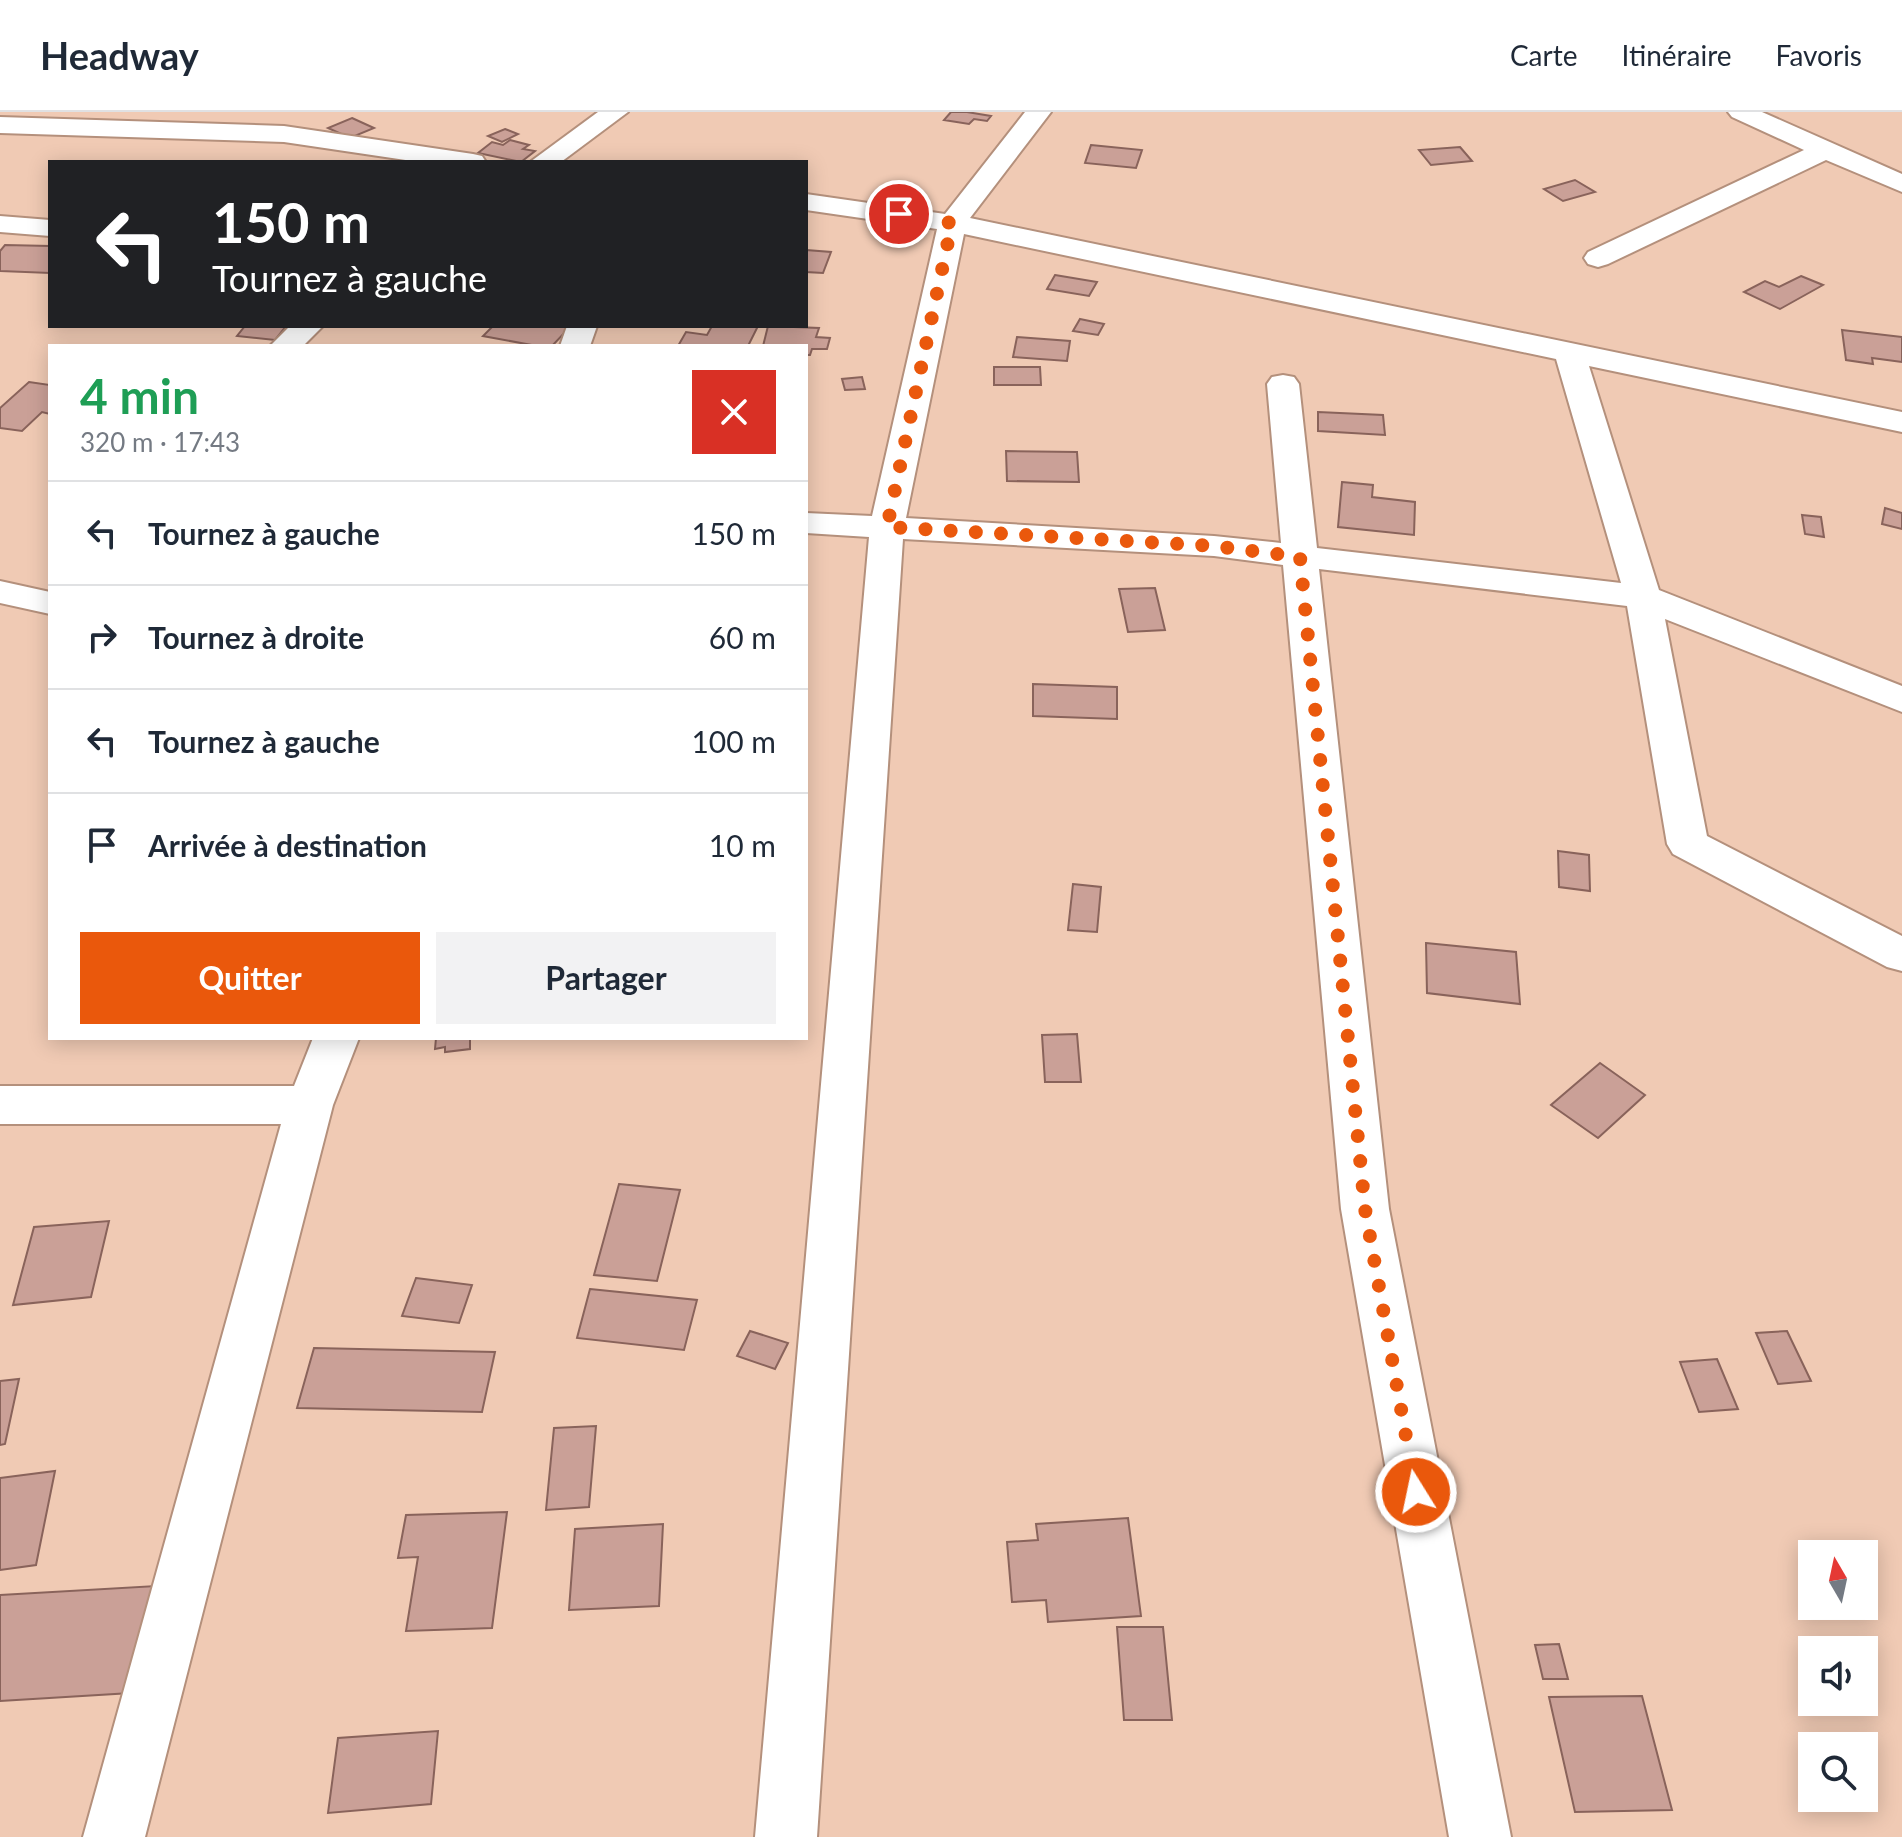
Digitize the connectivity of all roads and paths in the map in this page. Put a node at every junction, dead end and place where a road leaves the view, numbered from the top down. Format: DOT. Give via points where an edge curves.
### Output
graph roads {
  1 [pos="615,112"];
  2 [pos="1038,112"];
  3 [pos="1741,112"];
  4 [pos="4,124"];
  5 [pos="1826,150"];
  6 [pos="460,160"];
  7 [pos="546,160"];
  8 [pos="1902,184"];
  9 [pos="808,202"];
  10 [pos="952,223"];
  11 [pos="0,224"];
  12 [pos="48,228"];
  13 [pos="1598,258"];
  14 [pos="306,328"];
  15 [pos="287,344"];
  16 [pos="1570,355"];
  17 [pos="1283,384"];
  18 [pos="1902,422"];
  19 [pos="808,523"];
  20 [pos="887,527"];
  21 [pos="1300,557"];
  22 [pos="0,592"];
  23 [pos="1643,597"];
  24 [pos="48,603"];
  25 [pos="1902,700"];
  26 [pos="1902,955"];
  27 [pos="335,1040"];
  28 [pos="0,1105"];
  29 [pos="310,1105"];
  30 [pos="114,1837"];
  31 [pos="786,1837"];
  32 [pos="1480,1837"];
  1 -- 7 [label="street"];
  2 -- 10 [label="street"];
  3 -- 5 [label="street"];
  4 -- 6 [label="street" via="284,134"];
  5 -- 8 [label="street"];
  5 -- 13 [label="street"];
  9 -- 10 [label="street"];
  10 -- 16 [label="street"];
  10 -- 20 [label="street"];
  11 -- 12 [label="street"];
  14 -- 15 [label="street"];
  16 -- 18 [label="street"];
  16 -- 23 [label="street"];
  17 -- 21 [label="street"];
  19 -- 20 [label="street"];
  20 -- 21 [label="street" via="1214,546"];
  20 -- 31 [label="street"];
  21 -- 23 [label="street"];
  21 -- 32 [label="street" via="1365,1209"];
  22 -- 24 [label="street"];
  23 -- 25 [label="street"];
  23 -- 26 [label="street" via="1688,844"];
  27 -- 29 [label="street"];
  28 -- 29 [label="street"];
  29 -- 30 [label="street"];
}
